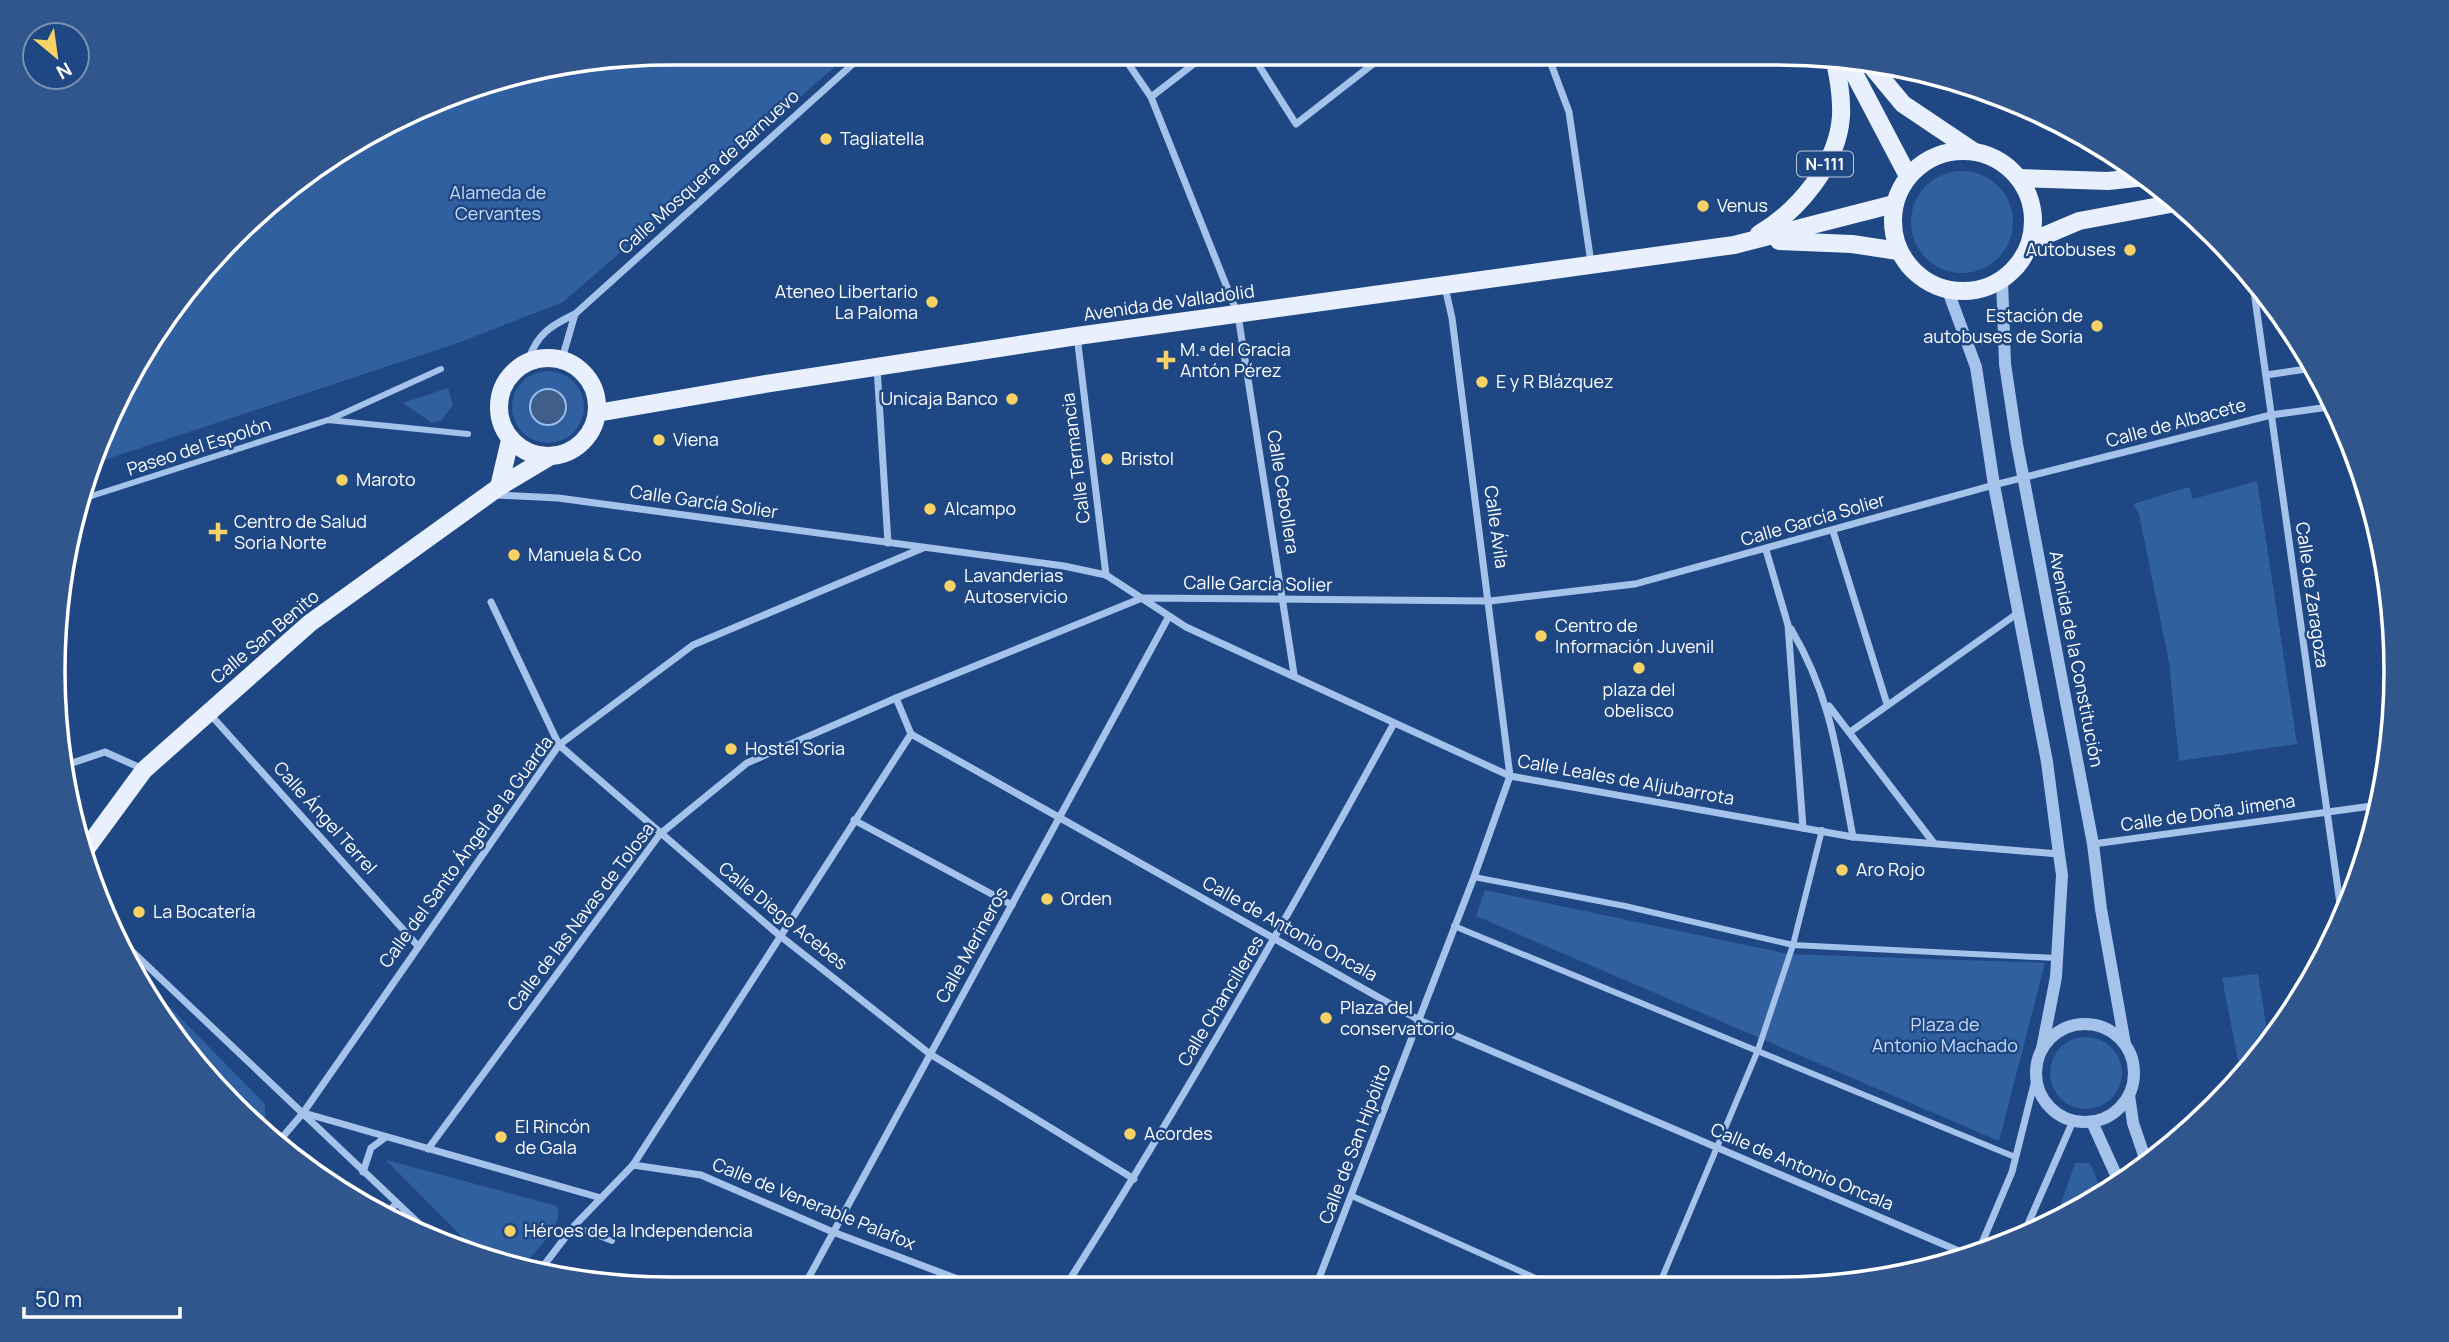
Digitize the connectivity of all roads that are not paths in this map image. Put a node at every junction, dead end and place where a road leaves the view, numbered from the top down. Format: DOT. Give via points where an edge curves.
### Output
graph roads {
  1 [pos="852,65"];
  2 [pos="1129,65"];
  3 [pos="1192,65"];
  4 [pos="1259,65"];
  5 [pos="1372,65"];
  6 [pos="1551,65"];
  7 [pos="1835,68"];
  8 [pos="1852,69"];
  9 [pos="1877,73"];
  10 [pos="1151,97"];
  11 [pos="1973,151"];
  12 [pos="1908,176"];
  13 [pos="2020,178"];
  14 [pos="2131,179"];
  15 [pos="1894,204"];
  16 [pos="2166,205"];
  17 [pos="1747,241"];
  18 [pos="2032,241"];
  19 [pos="1898,251"];
  20 [pos="1591,263"];
  21 [pos="2002,280"];
  22 [pos="1444,283"];
  23 [pos="1948,291"];
  24 [pos="2255,297"];
  25 [pos="575,314"];
  26 [pos="1238,315"];
  27 [pos="1077,336"];
  28 [pos="562,359"];
  29 [pos="528,362"];
  30 [pos="877,367"];
  31 [pos="441,369"];
  32 [pos="2304,370"];
  33 [pos="2266,376"];
  34 [pos="2324,408"];
  35 [pos="597,413"];
  36 [pos="2271,415"];
  37 [pos="328,420"];
  38 [pos="468,434"];
  39 [pos="510,440"];
  40 [pos="549,457"];
  41 [pos="2025,479"];
  42 [pos="1994,485"];
  43 [pos="494,491"];
  44 [pos="91,496"];
  45 [pos="1833,531"];
  46 [pos="888,543"];
  47 [pos="923,548"];
  48 [pos="1766,550"];
  49 [pos="1106,575"];
  50 [pos="1142,598"];
  51 [pos="1283,600"];
  52 [pos="1490,601"];
  53 [pos="491,602"];
  54 [pos="2021,611"];
  55 [pos="1168,618"];
  56 [pos="1788,625"];
  57 [pos="1294,674"];
  58 [pos="896,698"];
  59 [pos="1827,704"];
  60 [pos="1887,704"];
  61 [pos="209,712"];
  62 [pos="1394,725"];
  63 [pos="1850,732"];
  64 [pos="911,734"];
  65 [pos="559,745"];
  66 [pos="72,763"];
  67 [pos="144,770"];
  68 [pos="1510,776"];
  69 [pos="2369,807"];
  70 [pos="2327,813"];
  71 [pos="1060,816"];
  72 [pos="854,820"];
  73 [pos="1803,828"];
  74 [pos="1822,830"];
  75 [pos="660,834"];
  76 [pos="1853,836"];
  77 [pos="1933,842"];
  78 [pos="90,844"];
  79 [pos="2093,844"];
  80 [pos="2059,854"];
  81 [pos="1475,877"];
  82 [pos="2339,899"];
  83 [pos="1012,905"];
  84 [pos="1454,926"];
  85 [pos="779,935"];
  86 [pos="1275,940"];
  87 [pos="1793,945"];
  88 [pos="417,946"];
  89 [pos="135,955"];
  90 [pos="2057,958"];
  91 [pos="1419,1020"];
  92 [pos="2126,1044"];
  93 [pos="2042,1049"];
  94 [pos="1758,1050"];
  95 [pos="930,1054"];
  96 [pos="2036,1076"];
  97 [pos="2129,1096"];
  98 [pos="303,1113"];
  99 [pos="2073,1121"];
  100 [pos="2092,1122"];
  101 [pos="283,1137"];
  102 [pos="386,1137"];
  103 [pos="1718,1148"];
  104 [pos="428,1149"];
  105 [pos="2144,1154"];
  106 [pos="2015,1157"];
  107 [pos="634,1165"];
  108 [pos="363,1172"];
  109 [pos="2116,1174"];
  110 [pos="1134,1178"];
  111 [pos="1352,1196"];
  112 [pos="601,1198"];
  113 [pos="396,1204"];
  114 [pos="391,1209"];
  115 [pos="414,1220"];
  116 [pos="2028,1223"];
  117 [pos="574,1226"];
  118 [pos="833,1232"];
  119 [pos="612,1241"];
  120 [pos="1981,1242"];
  121 [pos="1957,1250"];
  122 [pos="545,1264"];
  123 [pos="809,1277"];
  124 [pos="952,1277"];
  125 [pos="1071,1277"];
  126 [pos="1320,1277"];
  127 [pos="1533,1277"];
  128 [pos="1662,1277"];
  1 -- 25 [label="street, Calle Mosquera de Barnuevo"];
  2 -- 10 [label="street, Calle Cebollera"];
  3 -- 10 [label="street"];
  4 -- 5 [label="street" via="1296,124"];
  6 -- 20 [label="street" via="1569,112"];
  7 -- 17 [label="main road, N-111" via="1841,118 1831,154 1803,197 1778,223"];
  8 -- 12 [label="main road"];
  9 -- 11 [label="main road" via="1903,104"];
  10 -- 26 [label="street, Calle Cebollera"];
  11 -- 12 [label="main road" via="1937,155"];
  11 -- 13 [label="main road" via="1999,160"];
  12 -- 15 [label="main road"];
  13 -- 14 [label="main road"];
  13 -- 18 [label="main road" via="2032,203"];
  15 -- 17 [label="main road"];
  15 -- 19 [label="main road" via="1892,228"];
  16 -- 18 [label="main road" via="2079,221"];
  17 -- 19 [label="main road" via="1813,241"];
  17 -- 20 [label="main road, Avenida de Valladolid"];
  18 -- 21 [label="main road" via="2023,259"];
  19 -- 23 [label="main road" via="1918,277"];
  20 -- 22 [label="main road, Avenida de Valladolid"];
  21 -- 23 [label="main road" via="1976,291"];
  21 -- 41 [label="street, Avenida de la Constitución" via="2005,364"];
  22 -- 26 [label="main road, Avenida de Valladolid"];
  22 -- 52 [label="street, Calle Ávila"];
  23 -- 42 [label="street" via="1976,367"];
  24 -- 33 [label="street, Calle de Zaragoza"];
  25 -- 28 [label="street"];
  25 -- 29 [label="street, Calle Mosquera de Barnuevo" via="547,327 534,343"];
  26 -- 27 [label="main road, Avenida de Valladolid"];
  26 -- 51 [label="street, Calle Cebollera"];
  27 -- 30 [label="main road, Avenida de Valladolid"];
  27 -- 49 [label="street, Calle Termancia"];
  28 -- 29 [label="main road"];
  28 -- 35 [label="main road" via="579,368 591,382"];
  29 -- 39 [label="main road" via="516,368 502,387 500,424"];
  30 -- 35 [label="main road, Avenida de Valladolid"];
  30 -- 46 [label="street"];
  31 -- 37 [label="street, Paseo del Espolón"];
  32 -- 33 [label="street"];
  33 -- 36 [label="street, Calle de Zaragoza"];
  34 -- 36 [label="street, Calle de Albacete"];
  35 -- 40 [label="main road" via="586,439 567,453"];
  36 -- 41 [label="street, Calle de Albacete"];
  36 -- 70 [label="street, Calle de Zaragoza"];
  37 -- 38 [label="street, Paseo del Espolón"];
  37 -- 44 [label="street, Paseo del Espolón"];
  39 -- 40 [label="main road" via="527,453"];
  39 -- 43 [label="main road"];
  40 -- 43 [label="main road, Calle San Benito"];
  41 -- 42 [label="street, Calle García Solier"];
  41 -- 79 [label="street, Avenida de la Constitución"];
  42 -- 45 [label="street, Calle García Solier"];
  42 -- 54 [label="street"];
  43 -- 46 [label="street, Calle García Solier"];
  43 -- 61 [label="main road, Calle San Benito" via="310,623"];
  45 -- 48 [label="street, Calle García Solier"];
  45 -- 60 [label="street"];
  46 -- 47 [label="street, Calle García Solier"];
  47 -- 49 [label="street, Calle García Solier"];
  47 -- 65 [label="street, Calle del Santo Ángel de la Guarda" via="693,645"];
  48 -- 52 [label="street, Calle García Solier" via="1635,584"];
  48 -- 56 [label="street"];
  49 -- 50 [label="street, Calle García Solier"];
  50 -- 51 [label="street, Calle García Solier"];
  50 -- 55 [label="street, Calle Leales de Aljubarrota"];
  50 -- 58 [label="street, Calle de las Navas de Tolosa"];
  51 -- 52 [label="street, Calle García Solier"];
  51 -- 57 [label="street, Calle Cebollera"];
  52 -- 68 [label="street, Calle Ávila"];
  53 -- 65 [label="street, Calle Diego Acebes"];
  54 -- 60 [label="street"];
  54 -- 80 [label="street"];
  55 -- 57 [label="street, Calle Leales de Aljubarrota"];
  55 -- 71 [label="street, Calle Merineros"];
  56 -- 59 [label="street" via="1809,659"];
  56 -- 73 [label="street"];
  57 -- 62 [label="street, Calle Leales de Aljubarrota"];
  58 -- 64 [label="street"];
  58 -- 75 [label="street, Calle de las Navas de Tolosa" via="747,764"];
  59 -- 63 [label="street"];
  59 -- 76 [label="street"];
  60 -- 63 [label="street"];
  61 -- 67 [label="main road, Calle San Benito"];
  61 -- 88 [label="street, Calle Ángel Terrel"];
  62 -- 68 [label="street, Calle Leales de Aljubarrota"];
  62 -- 86 [label="street, Calle Chancilleres"];
  63 -- 77 [label="street"];
  64 -- 71 [label="street, Calle de Antonio Oncala"];
  64 -- 72 [label="street"];
  65 -- 75 [label="street, Calle Diego Acebes"];
  65 -- 88 [label="street, Calle del Santo Ángel de la Guarda"];
  66 -- 67 [label="street" via="105,752"];
  67 -- 78 [label="main road, Calle San Benito"];
  68 -- 73 [label="street, Calle Leales de Aljubarrota"];
  68 -- 81 [label="street, Calle de San Hipólito"];
  69 -- 70 [label="street, Calle de Doña Jimena"];
  70 -- 79 [label="street, Calle de Doña Jimena"];
  70 -- 82 [label="street, Calle de Zaragoza"];
  71 -- 83 [label="street, Calle Merineros"];
  71 -- 86 [label="street, Calle de Antonio Oncala"];
  72 -- 83 [label="street"];
  72 -- 85 [label="street"];
  73 -- 74 [label="street, Calle Leales de Aljubarrota"];
  74 -- 76 [label="street, Calle Leales de Aljubarrota"];
  74 -- 87 [label="street"];
  75 -- 85 [label="street, Calle Diego Acebes"];
  75 -- 104 [label="street, Calle de las Navas de Tolosa"];
  76 -- 77 [label="street, Calle Leales de Aljubarrota"];
  77 -- 80 [label="street, Calle Leales de Aljubarrota"];
  79 -- 92 [label="street, Avenida de la Constitución"];
  80 -- 90 [label="street"];
  81 -- 84 [label="street, Calle de San Hipólito"];
  81 -- 87 [label="street"];
  83 -- 95 [label="street, Calle Merineros"];
  84 -- 91 [label="street, Calle de San Hipólito"];
  84 -- 94 [label="street"];
  85 -- 95 [label="street, Calle Diego Acebes"];
  85 -- 107 [label="street"];
  86 -- 91 [label="street, Calle de Antonio Oncala"];
  86 -- 110 [label="street, Calle Chancilleres"];
  87 -- 90 [label="street"];
  87 -- 94 [label="street"];
  88 -- 98 [label="street, Calle del Santo Ángel de la Guarda"];
  89 -- 98 [label="street"];
  90 -- 93 [label="street"];
  91 -- 103 [label="street, Calle de Antonio Oncala"];
  91 -- 111 [label="street, Calle de San Hipólito"];
  92 -- 93 [label="street" via="2114,1032 2083,1024 2067,1027"];
  92 -- 97 [label="street" via="2134,1068"];
  93 -- 96 [label="street"];
  94 -- 103 [label="street"];
  94 -- 106 [label="street"];
  95 -- 110 [label="street, Calle Diego Acebes"];
  95 -- 118 [label="street, Calle Merineros"];
  96 -- 99 [label="street" via="2048,1106"];
  96 -- 106 [label="street"];
  97 -- 100 [label="street" via="2113,1113"];
  97 -- 105 [label="street"];
  98 -- 101 [label="street, Calle del Santo Ángel de la Guarda"];
  98 -- 102 [label="street"];
  98 -- 108 [label="street"];
  99 -- 100 [label="street"];
  99 -- 116 [label="street"];
  100 -- 109 [label="street"];
  102 -- 104 [label="street"];
  102 -- 108 [label="street" via="371,1149"];
  103 -- 121 [label="street, Calle de Antonio Oncala"];
  103 -- 128 [label="street"];
  104 -- 112 [label="street"];
  106 -- 120 [label="street"];
  107 -- 112 [label="street"];
  107 -- 118 [label="street, Calle de Venerable Palafox" via="701,1175"];
  108 -- 113 [label="street"];
  110 -- 125 [label="street, Calle Chancilleres"];
  111 -- 126 [label="street, Calle de San Hipólito"];
  111 -- 127 [label="street"];
  112 -- 117 [label="street"];
  113 -- 114 [label="street"];
  113 -- 115 [label="street"];
  117 -- 119 [label="street"];
  117 -- 122 [label="street"];
  118 -- 123 [label="street, Calle Merineros"];
  118 -- 124 [label="street, Calle de Venerable Palafox"];
}
